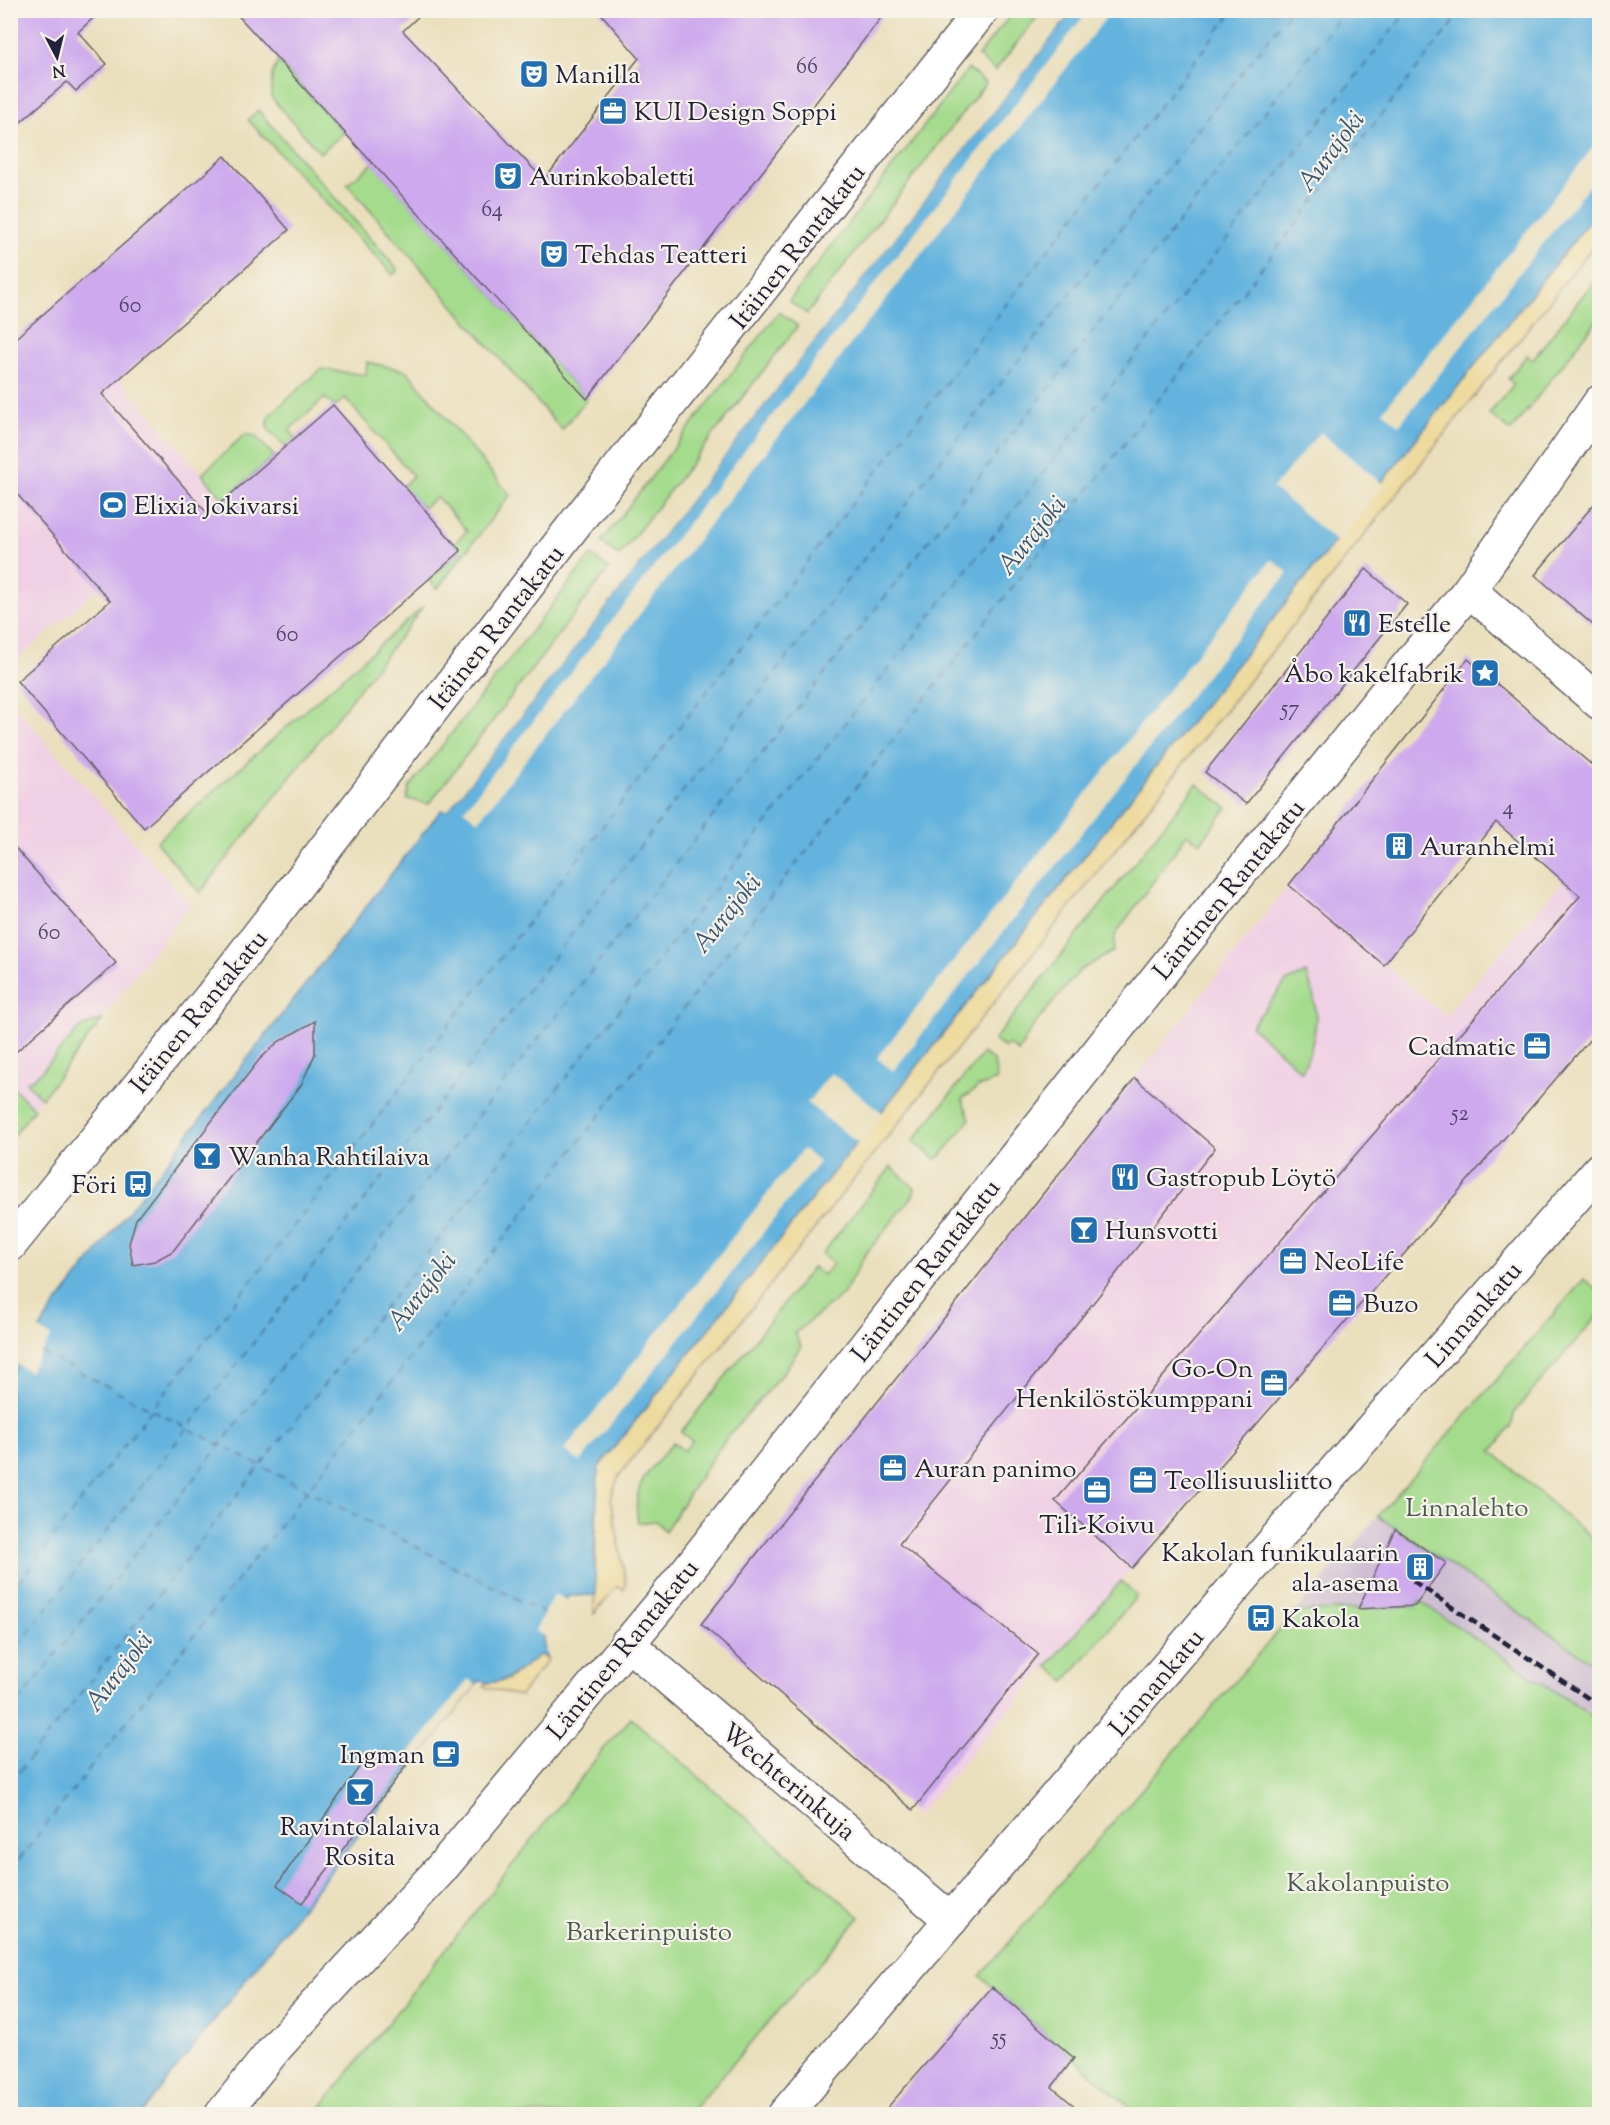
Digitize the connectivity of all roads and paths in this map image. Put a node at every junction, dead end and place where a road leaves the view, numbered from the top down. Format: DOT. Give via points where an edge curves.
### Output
graph roads {
  1 [pos="982,10"];
  2 [pos="1599,402"];
  3 [pos="1469,590"];
  4 [pos="1599,703"];
  5 [pos="1599,1169"];
  6 [pos="10,1245"];
  7 [pos="627,1643"];
  8 [pos="951,1920"];
  9 [pos="222,2115"];
  10 [pos="785,2115"];
  1 -- 6 [label="street, Itäinen Rantakatu" via="571,530 211,997"];
  2 -- 3 [label="street, Läntinen Rantakatu"];
  3 -- 4 [label="street"];
  3 -- 7 [label="street, Läntinen Rantakatu"];
  5 -- 8 [label="street, Linnankatu" via="1317,1491"];
  7 -- 8 [label="street, Wechterinkuja"];
  7 -- 9 [label="street, Läntinen Rantakatu" via="440,1870 277,2046"];
  8 -- 10 [label="street, Linnankatu"];
}
